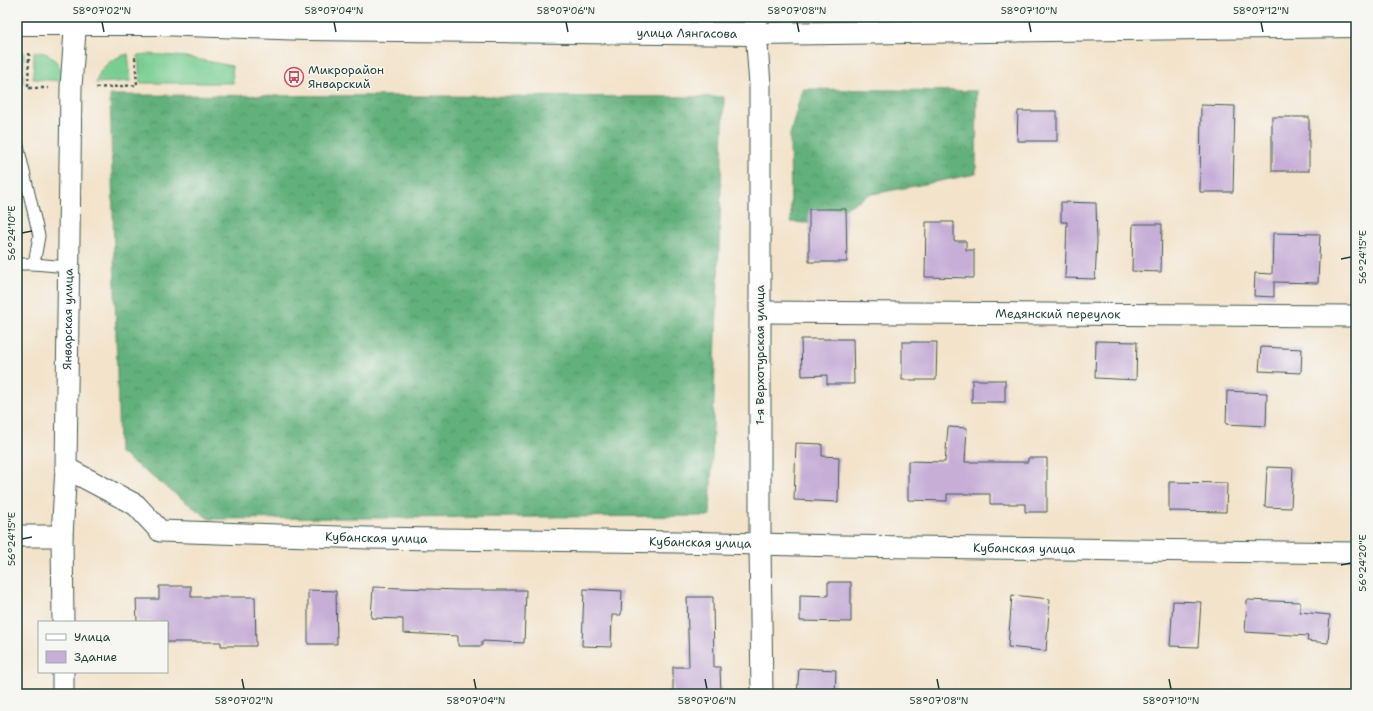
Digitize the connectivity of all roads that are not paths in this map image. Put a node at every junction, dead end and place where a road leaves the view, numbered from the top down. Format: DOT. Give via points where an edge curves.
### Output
graph roads {
  1 [pos="76,20"];
  2 [pos="17,24"];
  3 [pos="755,26"];
  4 [pos="1356,26"];
  5 [pos="17,142"];
  6 [pos="17,264"];
  7 [pos="34,264"];
  8 [pos="68,267"];
  9 [pos="761,312"];
  10 [pos="1356,316"];
  11 [pos="66,468"];
  12 [pos="17,536"];
  13 [pos="62,536"];
  14 [pos="760,544"];
  15 [pos="1356,553"];
  16 [pos="63,621"];
  17 [pos="63,673"];
  18 [pos="63,694"];
  19 [pos="762,694"];
  1 -- 2 [label="main road, улица Лянгасова"];
  1 -- 3 [label="main road, улица Лянгасова" via="306,28"];
  1 -- 8 [label="street, Январская улица" via="71,87"];
  3 -- 4 [label="main road, улица Лянгасова"];
  3 -- 9 [label="street, 1-я Верхотурская улица" via="760,85"];
  5 -- 7 [label="lane" via="39,236"];
  6 -- 7 [label="lane"];
  7 -- 8 [label="lane"];
  8 -- 11 [label="street, Январская улица"];
  9 -- 10 [label="street, Медянский переулок"];
  9 -- 14 [label="street, 1-я Верхотурская улица"];
  11 -- 13 [label="street, Январская улица"];
  11 -- 14 [label="street, Кубанская улица" via="136,505 160,531 369,538"];
  12 -- 13 [label="street"];
  13 -- 16 [label="street, Январская улица"];
  14 -- 15 [label="street, Кубанская улица"];
  14 -- 19 [label="street, 1-я Верхотурская улица"];
  17 -- 18 [label="street"];
}
